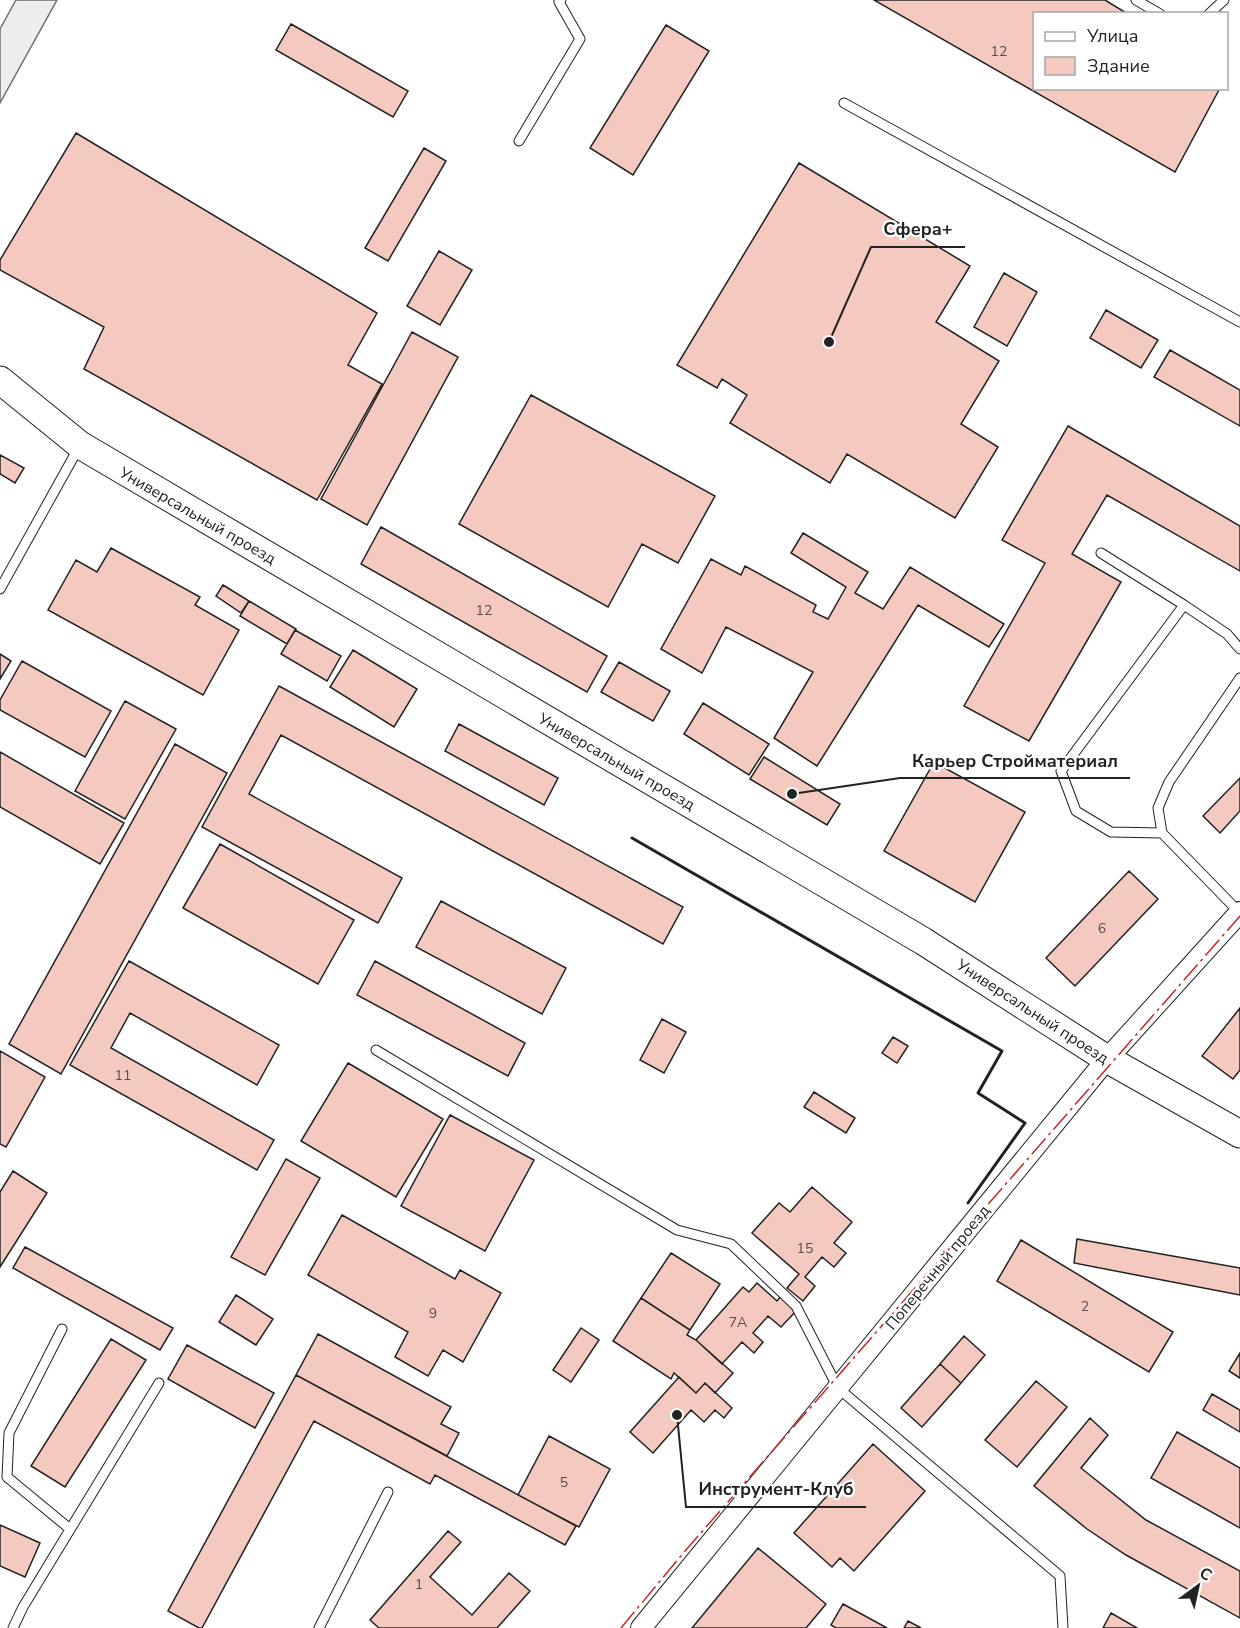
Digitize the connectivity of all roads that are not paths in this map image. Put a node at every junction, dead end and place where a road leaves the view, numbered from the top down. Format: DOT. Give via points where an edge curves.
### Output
graph roads {
  1 [pos="561,0"];
  2 [pos="1136,0"];
  3 [pos="1224,0"];
  4 [pos="1157,12"];
  5 [pos="1211,12"];
  6 [pos="844,103"];
  7 [pos="519,141"];
  8 [pos="1240,322"];
  9 [pos="0,381"];
  10 [pos="80,446"];
  11 [pos="1101,553"];
  12 [pos="0,589"];
  13 [pos="1184,605"];
  14 [pos="1240,649"];
  15 [pos="1240,678"];
  16 [pos="1162,834"];
  17 [pos="1240,912"];
  18 [pos="376,1050"];
  19 [pos="1107,1059"];
  20 [pos="1240,1134"];
  21 [pos="63,1329"];
  22 [pos="159,1383"];
  23 [pos="838,1388"];
  24 [pos="388,1492"];
  25 [pos="70,1529"];
  26 [pos="13,1628"];
  27 [pos="319,1628"];
  28 [pos="641,1628"];
  29 [pos="1063,1628"];
  1 -- 7 [label="lane" via="580,39"];
  2 -- 4 [label="lane"];
  3 -- 5 [label="lane"];
  6 -- 8 [label="lane"];
  9 -- 10 [label="street, Универсальный проезд"];
  10 -- 12 [label="lane"];
  10 -- 19 [label="street, Универсальный проезд" via="923,941"];
  11 -- 13 [label="lane"];
  13 -- 14 [label="lane" via="1227,634"];
  13 -- 16 [label="lane" via="1061,771 1076,811 1112,832"];
  15 -- 16 [label="lane" via="1169,782 1158,808"];
  16 -- 17 [label="lane"];
  17 -- 19 [label="street, Поперечный проезд"];
  18 -- 23 [label="lane" via="677,1230 731,1244 796,1306"];
  19 -- 20 [label="street, Универсальный проезд"];
  19 -- 23 [label="street, Поперечный проезд"];
  21 -- 25 [label="lane" via="9,1433 7,1477"];
  22 -- 25 [label="lane"];
  23 -- 28 [label="street, Поперечный проезд"];
  23 -- 29 [label="lane" via="1060,1576"];
  24 -- 27 [label="lane"];
  25 -- 26 [label="lane"];
}
